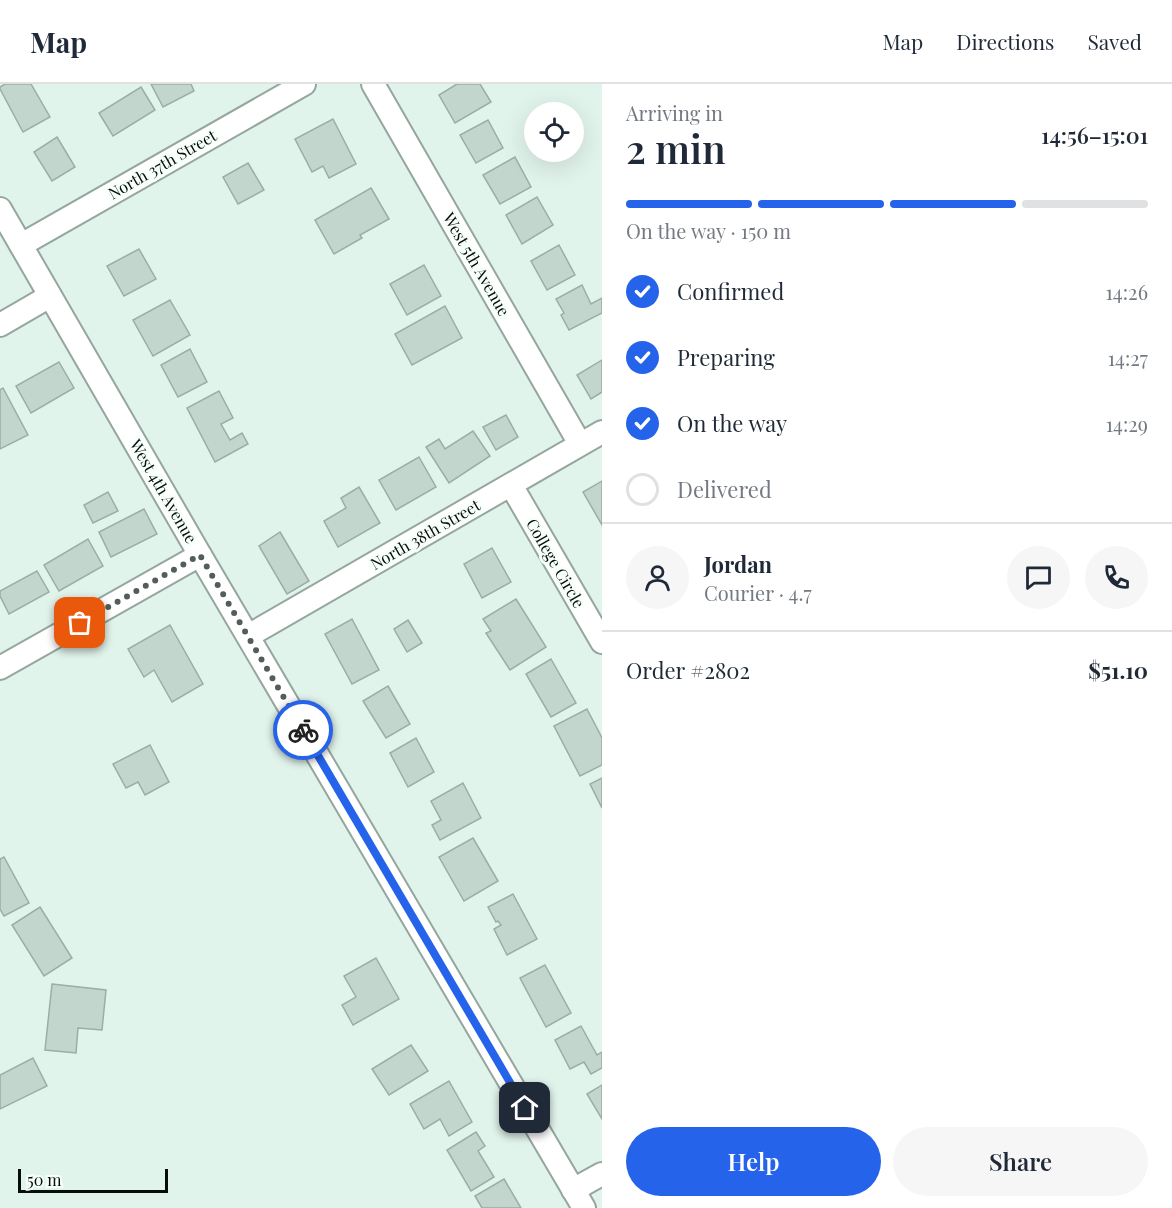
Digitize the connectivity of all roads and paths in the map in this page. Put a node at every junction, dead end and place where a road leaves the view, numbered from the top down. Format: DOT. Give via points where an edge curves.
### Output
graph roads {
  1 [pos="304,84"];
  2 [pos="373,84"];
  3 [pos="0,209"];
  4 [pos="21,245"];
  5 [pos="50,296"];
  6 [pos="0,325"];
  7 [pos="602,432"];
  8 [pos="580,444"];
  9 [pos="511,485"];
  10 [pos="200,555"];
  11 [pos="249,636"];
  12 [pos="602,642"];
  13 [pos="0,668"];
  14 [pos="602,1174"];
  15 [pos="579,1199"];
  1 -- 4 [label="street, North 37th Street"];
  2 -- 8 [label="street, West 5th Avenue"];
  3 -- 4 [label="street, West 4th Avenue"];
  4 -- 5 [label="street, West 4th Avenue"];
  5 -- 6 [label="street"];
  5 -- 10 [label="street, West 4th Avenue"];
  7 -- 8 [label="street, North 38th Street"];
  8 -- 9 [label="street, North 38th Street"];
  9 -- 11 [label="street, North 38th Street"];
  9 -- 12 [label="street, College Circle"];
  10 -- 11 [label="street, West 4th Avenue"];
  10 -- 13 [label="street"];
  11 -- 15 [label="street, West 4th Avenue"];
  14 -- 15 [label="street"];
}
